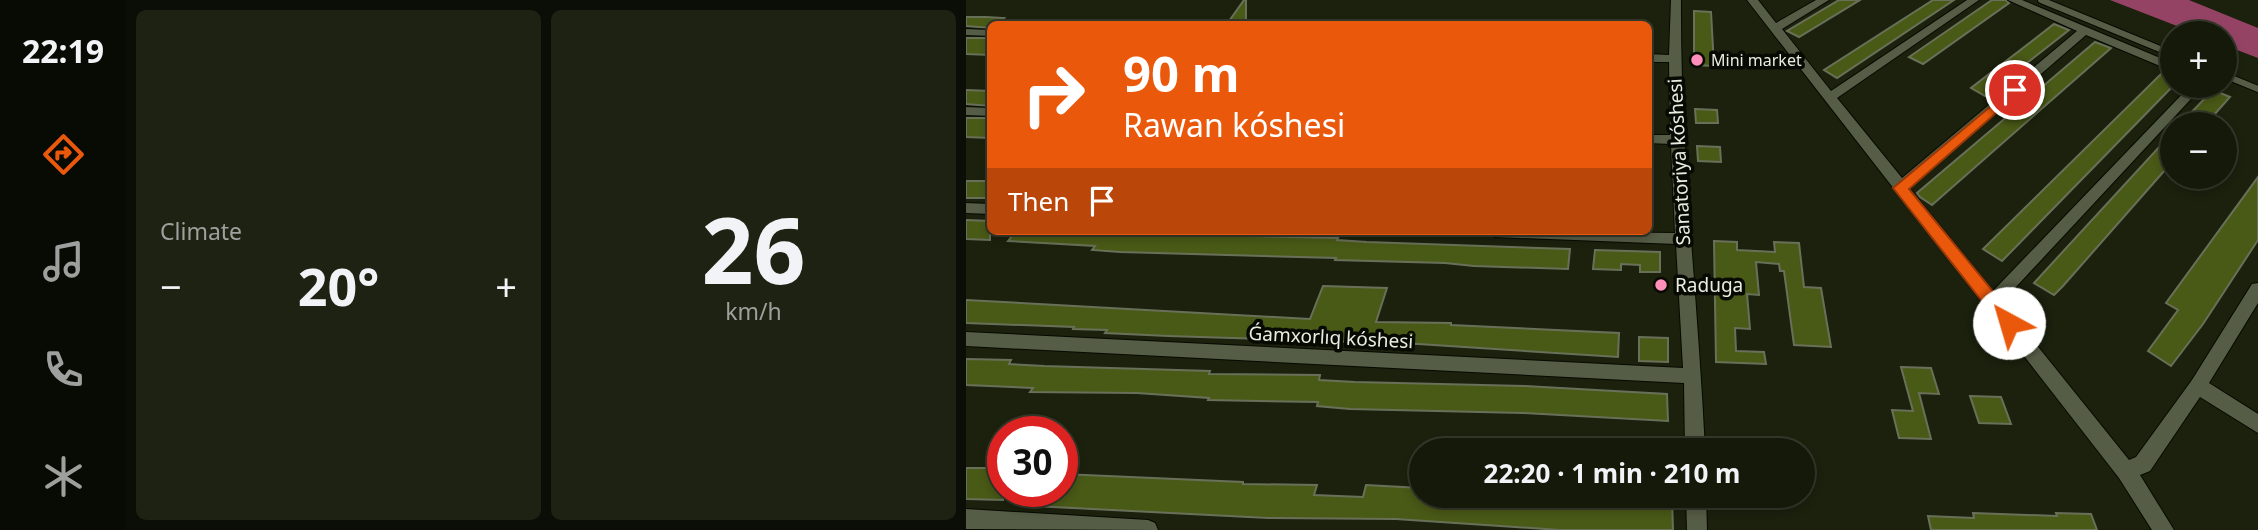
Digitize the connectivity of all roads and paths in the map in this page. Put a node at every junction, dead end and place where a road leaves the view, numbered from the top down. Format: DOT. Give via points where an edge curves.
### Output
graph roads {
  1 [pos="1676,0"];
  2 [pos="1752,0"];
  3 [pos="1824,0"];
  4 [pos="1974,0"];
  5 [pos="2013,0"];
  6 [pos="2041,0"];
  7 [pos="1774,29"];
  8 [pos="2085,30"];
  9 [pos="966,32"];
  10 [pos="987,33"];
  11 [pos="2160,49"];
  12 [pos="1652,58"];
  13 [pos="1673,59"];
  14 [pos="2160,62"];
  15 [pos="2237,80"];
  16 [pos="2258,89"];
  17 [pos="1829,98"];
  18 [pos="2186,98"];
  19 [pos="966,111"];
  20 [pos="987,112"];
  21 [pos="1652,139"];
  22 [pos="1677,140"];
  23 [pos="1900,188"];
  24 [pos="966,208"];
  25 [pos="987,209"];
  26 [pos="1589,235"];
  27 [pos="1683,239"];
  28 [pos="2258,289"];
  29 [pos="1992,302"];
  30 [pos="966,339"];
  31 [pos="1693,376"];
  32 [pos="2198,386"];
  33 [pos="2258,424"];
  34 [pos="1695,438"];
  35 [pos="2126,471"];
  36 [pos="1696,508"];
  37 [pos="966,519"];
  38 [pos="1148,530"];
  39 [pos="1697,530"];
  40 [pos="2164,530"];
  1 -- 13 [label="street, Sanatoriya kóshesi"];
  2 -- 7 [label="street"];
  3 -- 7 [label="street"];
  4 -- 17 [label="street"];
  5 -- 8 [label="street"];
  6 -- 11 [label="lane"];
  7 -- 17 [label="street"];
  8 -- 14 [label="street"];
  8 -- 23 [label="street"];
  9 -- 10 [label="street"];
  12 -- 13 [label="street"];
  13 -- 22 [label="street, Sanatoriya kóshesi"];
  15 -- 16 [label="lane"];
  17 -- 23 [label="street"];
  18 -- 29 [label="street"];
  19 -- 20 [label="street"];
  21 -- 22 [label="street"];
  22 -- 27 [label="street, Sanatoriya kóshesi"];
  23 -- 29 [label="street"];
  24 -- 25 [label="street"];
  26 -- 27 [label="street"];
  27 -- 31 [label="street, Sanatoriya kóshesi"];
  28 -- 32 [label="street"];
  29 -- 35 [label="street"];
  30 -- 31 [label="street, Ǵamxorlıq kóshesi"];
  31 -- 34 [label="street, Sanatoriya kóshesi"];
  32 -- 33 [label="street"];
  32 -- 35 [label="street" via="2143,464"];
  35 -- 40 [label="street"];
  36 -- 39 [label="street"];
  37 -- 38 [label="street"];
}
